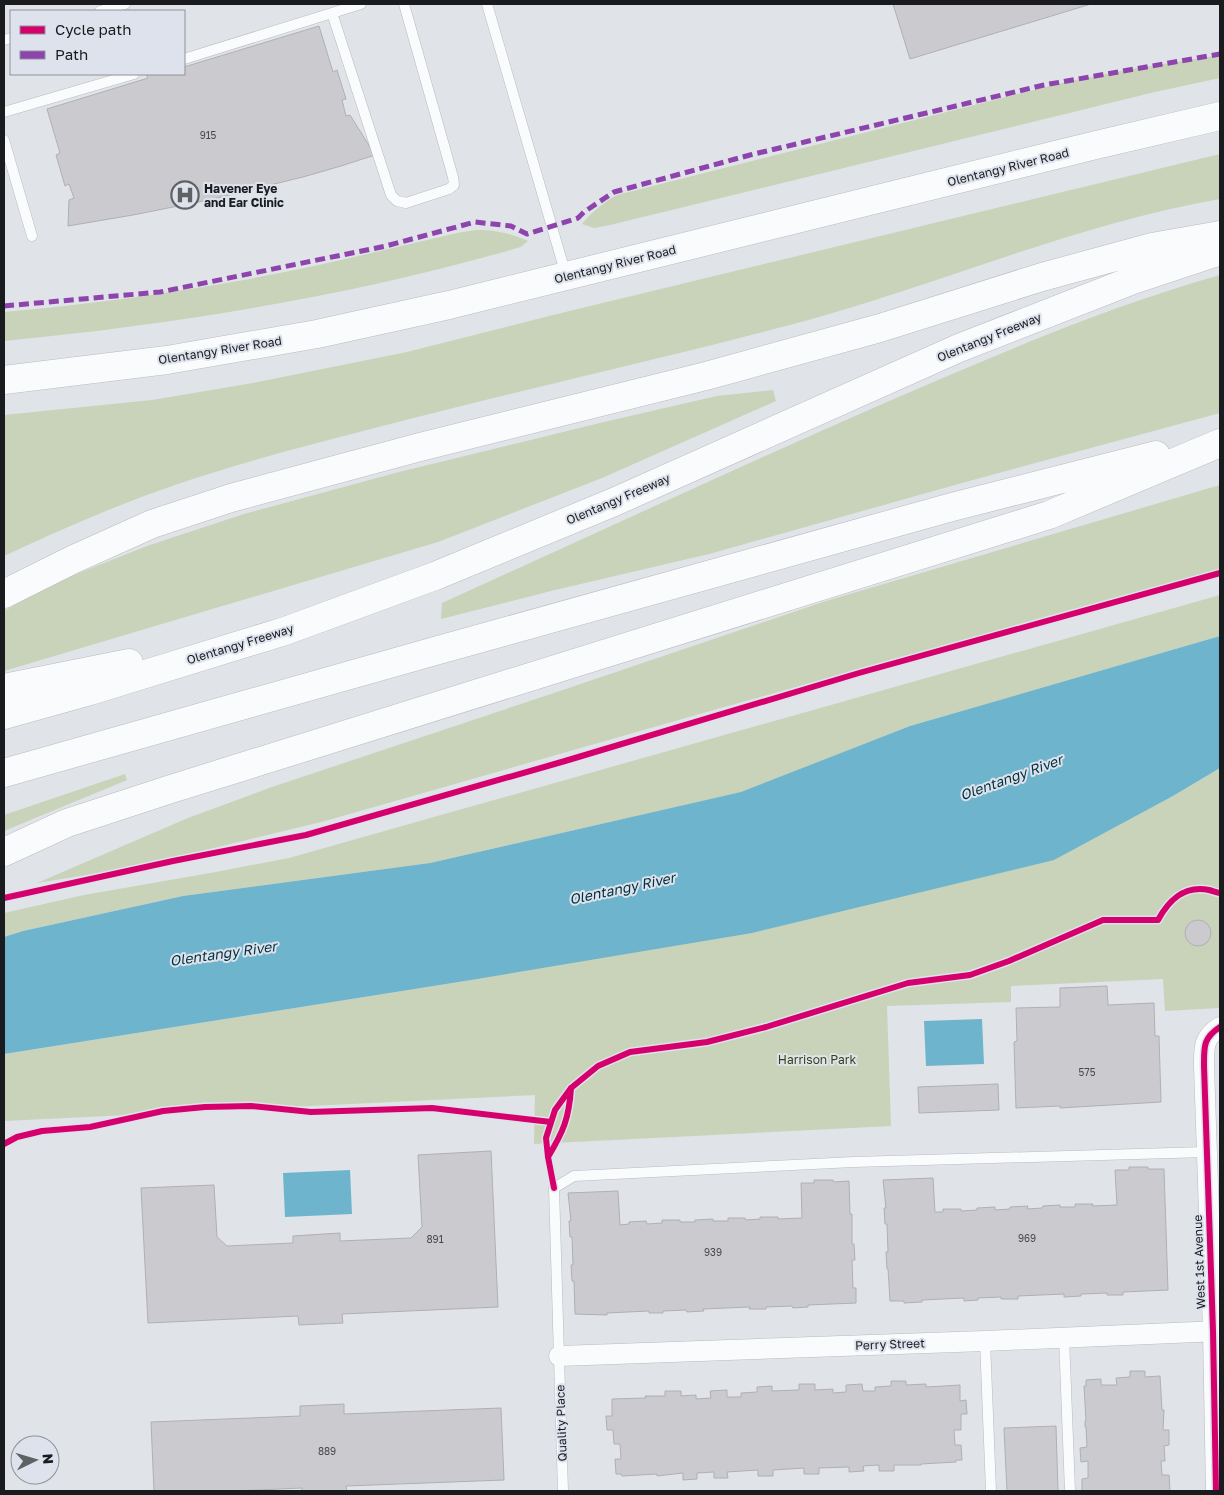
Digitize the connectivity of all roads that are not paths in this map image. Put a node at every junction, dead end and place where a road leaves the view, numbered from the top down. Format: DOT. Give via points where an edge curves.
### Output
graph roads {
  1 [pos="125,4"];
  2 [pos="361,4"];
  3 [pos="404,4"];
  4 [pos="487,4"];
  5 [pos="104,10"];
  6 [pos="332,13"];
  7 [pos="185,59"];
  8 [pos="131,75"];
  9 [pos="4,112"];
  10 [pos="1220,116"];
  11 [pos="4,140"];
  12 [pos="1220,234"];
  13 [pos="32,236"];
  14 [pos="1220,251"];
  15 [pos="566,276"];
  16 [pos="4,380"];
  17 [pos="1220,439"];
  18 [pos="1220,443"];
  19 [pos="4,594"];
  20 [pos="285,631"];
  21 [pos="4,688"];
  22 [pos="4,715"];
  23 [pos="4,773"];
  24 [pos="171,789"];
  25 [pos="4,852"];
  26 [pos="4,873"];
  27 [pos="1215,1030"];
  28 [pos="1206,1152"];
  29 [pos="1214,1177"];
  30 [pos="1217,1331"];
  31 [pos="1064,1337"];
  32 [pos="985,1341"];
  33 [pos="559,1356"];
  34 [pos="563,1491"];
  35 [pos="991,1491"];
  36 [pos="1070,1491"];
  37 [pos="1216,1491"];
  1 -- 5 [label="lane"];
  2 -- 6 [label="lane"];
  3 -- 6 [label="lane" via="454,178 454,185 449,189 406,203 397,201 391,194"];
  4 -- 15 [label="lane"];
  6 -- 7 [label="lane"];
  8 -- 9 [label="lane"];
  10 -- 15 [label="main road, Olentangy River Road"];
  11 -- 13 [label="lane"];
  12 -- 19 [label="main road" via="1152,247 1042,277 880,328 715,374 420,446 231,498 152,524"];
  14 -- 20 [label="main road, Olentangy Freeway" via="1133,280 959,348 614,502 435,576"];
  15 -- 16 [label="main road, Olentangy River Road" via="317,334 167,360"];
  17 -- 23 [label="main road" via="952,507"];
  18 -- 24 [label="main road" via="1050,515"];
  20 -- 21 [label="main road"];
  20 -- 22 [label="main road, Olentangy Freeway"];
  24 -- 25 [label="main road" via="68,823"];
  24 -- 26 [label="main road"];
  27 -- 28 [label="street, West 1st Avenue" via="1204,1046"];
  28 -- 29 [label="street, West 1st Avenue"];
  28 -- 33 [label="lane, Quality Place" via="854,1162 574,1176 554,1188"];
  29 -- 30 [label="street, West 1st Avenue"];
  30 -- 31 [label="street, Perry Street"];
  30 -- 37 [label="street, West 1st Avenue"];
  31 -- 32 [label="street, Perry Street"];
  31 -- 36 [label="lane"];
  32 -- 33 [label="street, Perry Street"];
  32 -- 35 [label="lane"];
  33 -- 34 [label="lane, Quality Place"];
}
